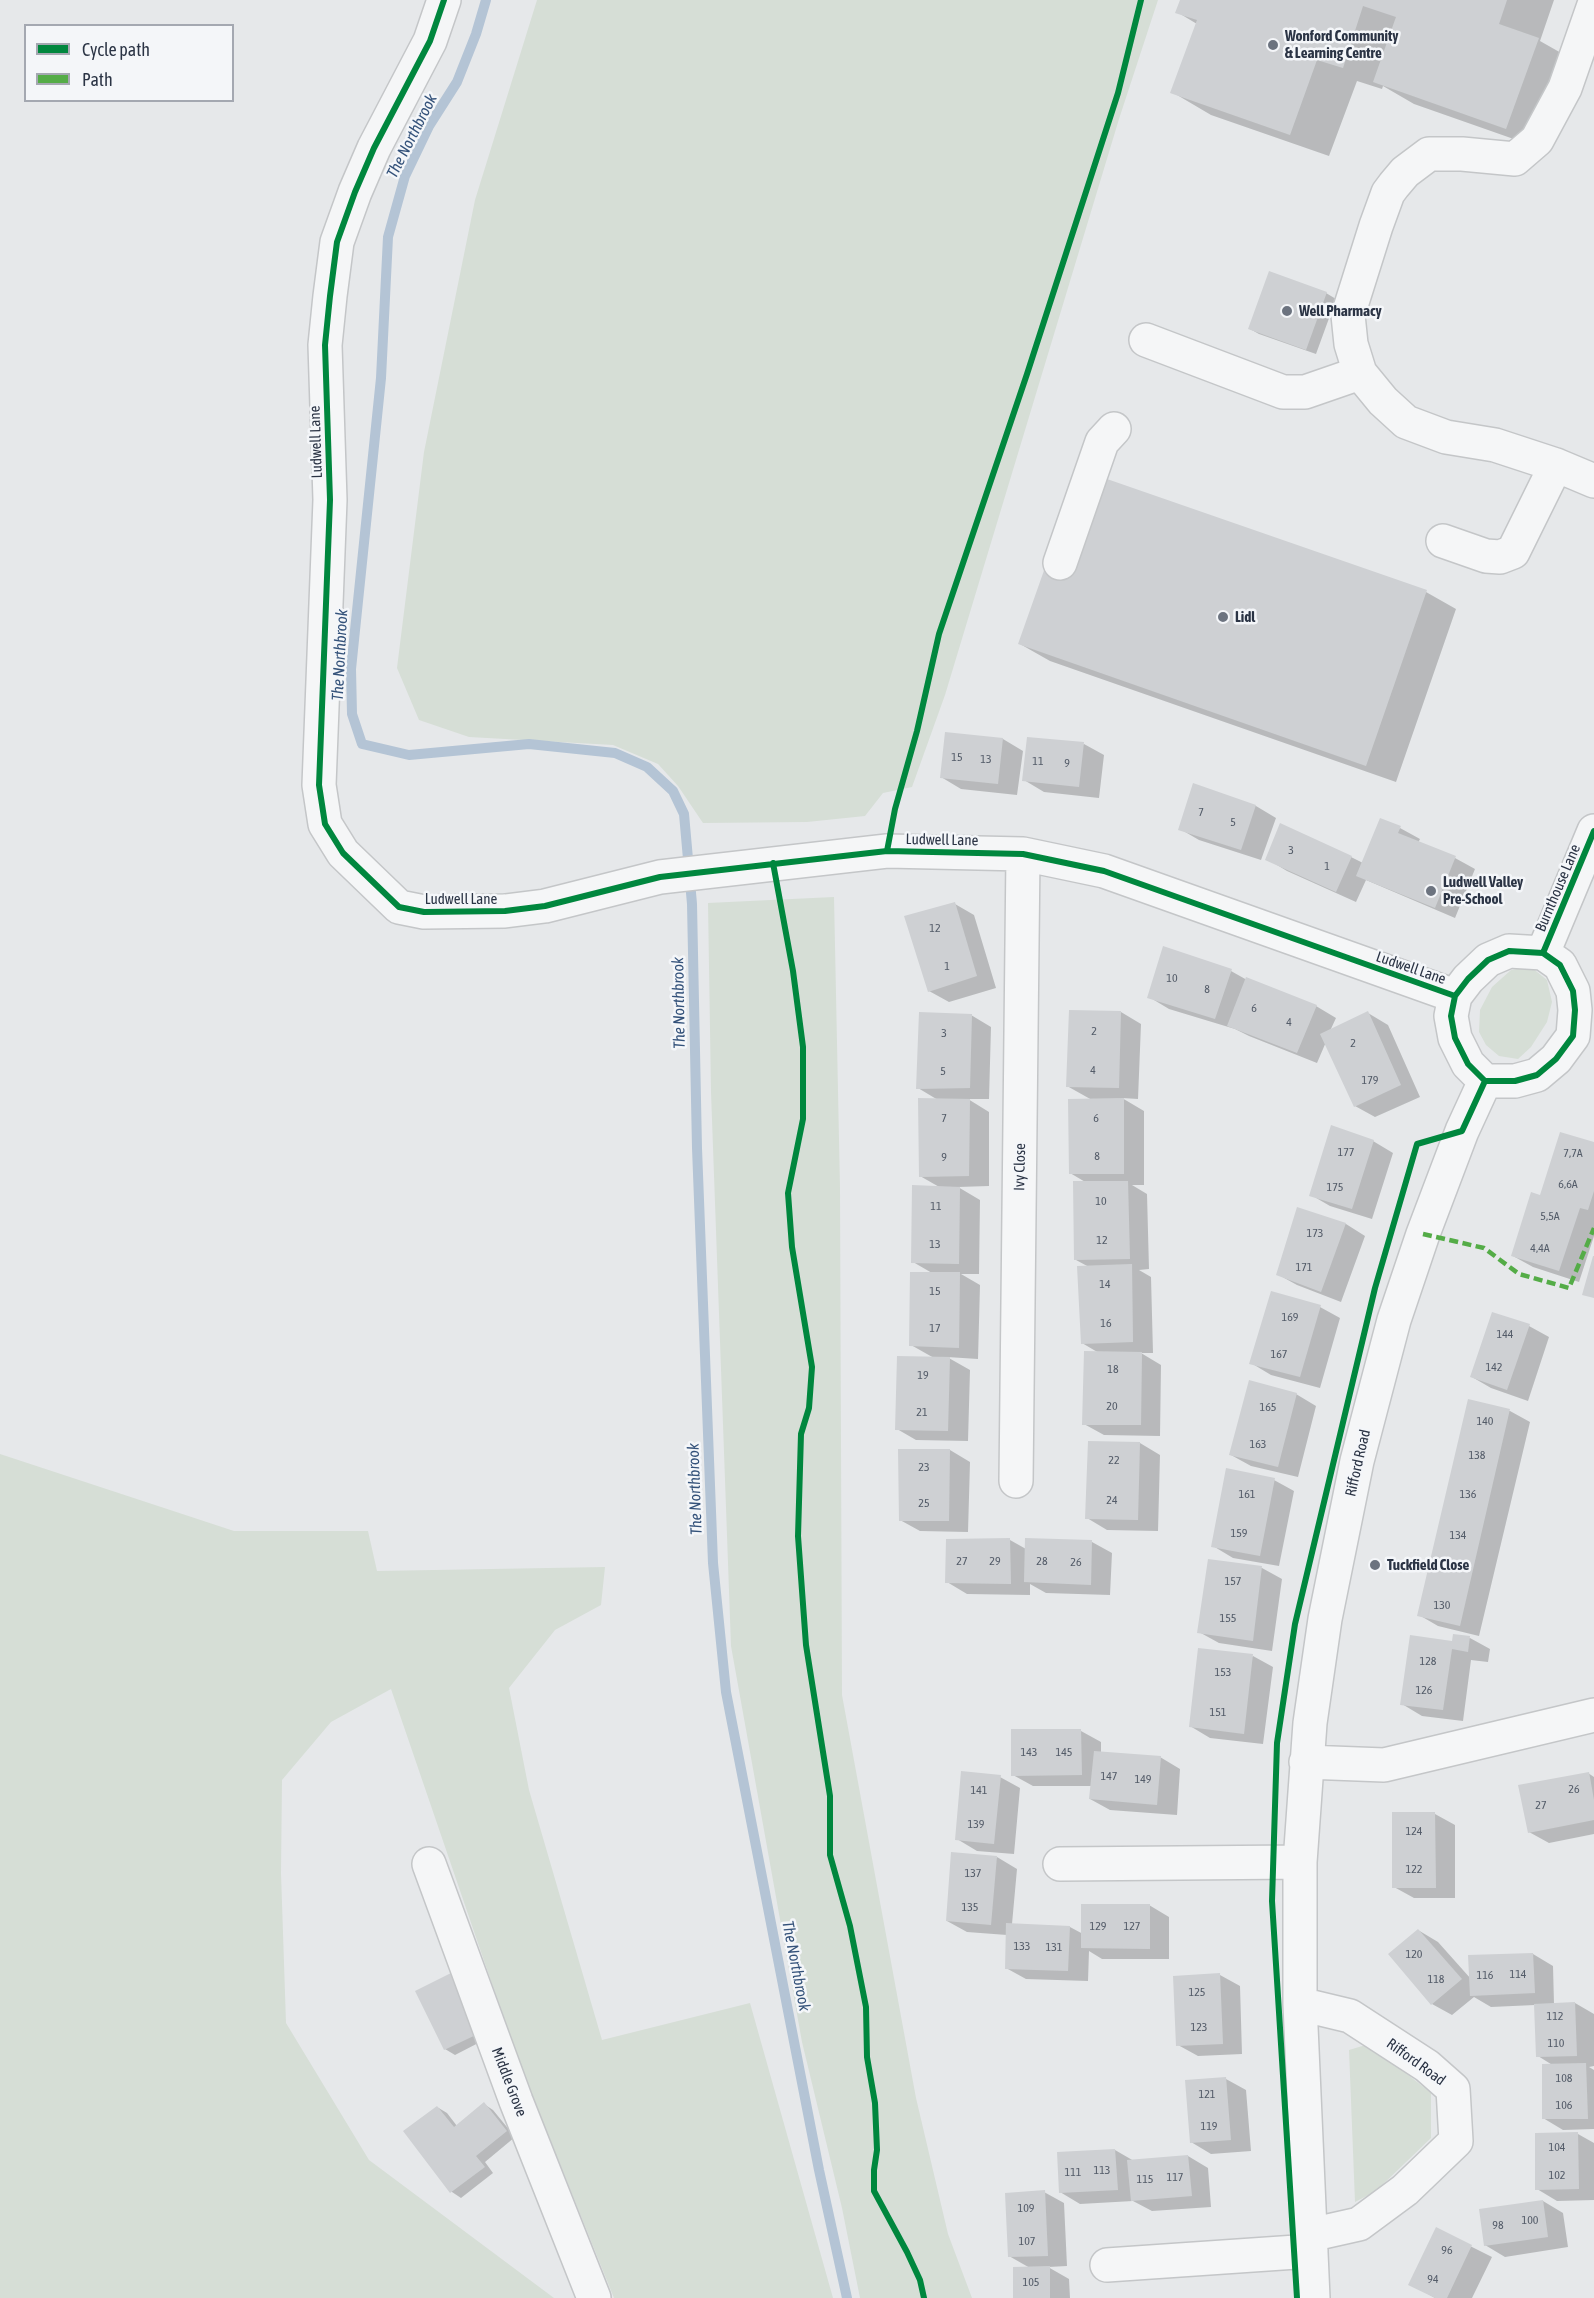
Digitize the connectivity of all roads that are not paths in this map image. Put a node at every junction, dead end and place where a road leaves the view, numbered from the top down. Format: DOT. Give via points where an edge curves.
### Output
graph roads {
  1 [pos="444,0"];
  2 [pos="1594,5"];
  3 [pos="1146,340"];
  4 [pos="1360,373"];
  5 [pos="1114,429"];
  6 [pos="1556,465"];
  7 [pos="1594,481"];
  8 [pos="1443,541"];
  9 [pos="1060,563"];
  10 [pos="1594,831"];
  11 [pos="1023,854"];
  12 [pos="1543,953"];
  13 [pos="1455,996"];
  14 [pos="1584,1040"];
  15 [pos="1485,1081"];
  16 [pos="1016,1481"];
  17 [pos="1594,1715"];
  18 [pos="1306,1762"];
  19 [pos="1300,1862"];
  20 [pos="429,1864"];
  21 [pos="1060,1864"];
  22 [pos="1300,2004"];
  23 [pos="1310,2243"];
  24 [pos="1107,2265"];
  25 [pos="594,2298"];
  26 [pos="1313,2298"];
  1 -- 11 [label="street, Ludwell Lane" via="430,41 355,192 337,242 331,285 325,345 330,500 319,785 325,824 343,853 399,907 424,912 506,911 545,906 660,877 888,850"];
  2 -- 4 [label="street" via="1566,88 1537,140 1515,159 1430,154 1405,172 1388,193 1348,315"];
  3 -- 4 [label="street" via="1283,392 1305,392"];
  4 -- 6 [label="street" via="1406,422"];
  5 -- 9 [label="street" via="1102,442"];
  6 -- 7 [label="street"];
  6 -- 8 [label="street" via="1513,552 1500,557 1486,556"];
  10 -- 12 [label="street, Burnthouse Lane"];
  11 -- 13 [label="street, Ludwell Lane" via="1104,871"];
  11 -- 16 [label="street, Ivy Close"];
  12 -- 13 [label="street" via="1509,951 1488,960"];
  12 -- 14 [label="street" via="1560,966 1573,991"];
  13 -- 15 [label="street" via="1451,1016 1455,1038 1468,1064"];
  14 -- 15 [label="street" via="1537,1075 1515,1081"];
  15 -- 18 [label="street, Rifford Road" via="1461,1131 1423,1234 1357,1461 1325,1619"];
  17 -- 18 [label="street" via="1384,1765"];
  18 -- 19 [label="street, Rifford Road"];
  19 -- 21 [label="street"];
  19 -- 22 [label="street, Rifford Road"];
  20 -- 25 [label="street, Middle Grove" via="516,2102"];
  22 -- 23 [label="street, Rifford Road"];
  22 -- 23 [label="street, Rifford Road" via="1350,2016 1427,2066 1453,2089 1456,2140 1405,2190 1359,2224"];
  23 -- 24 [label="street, Rifford Road"];
  23 -- 26 [label="street, Rifford Road"];
}
